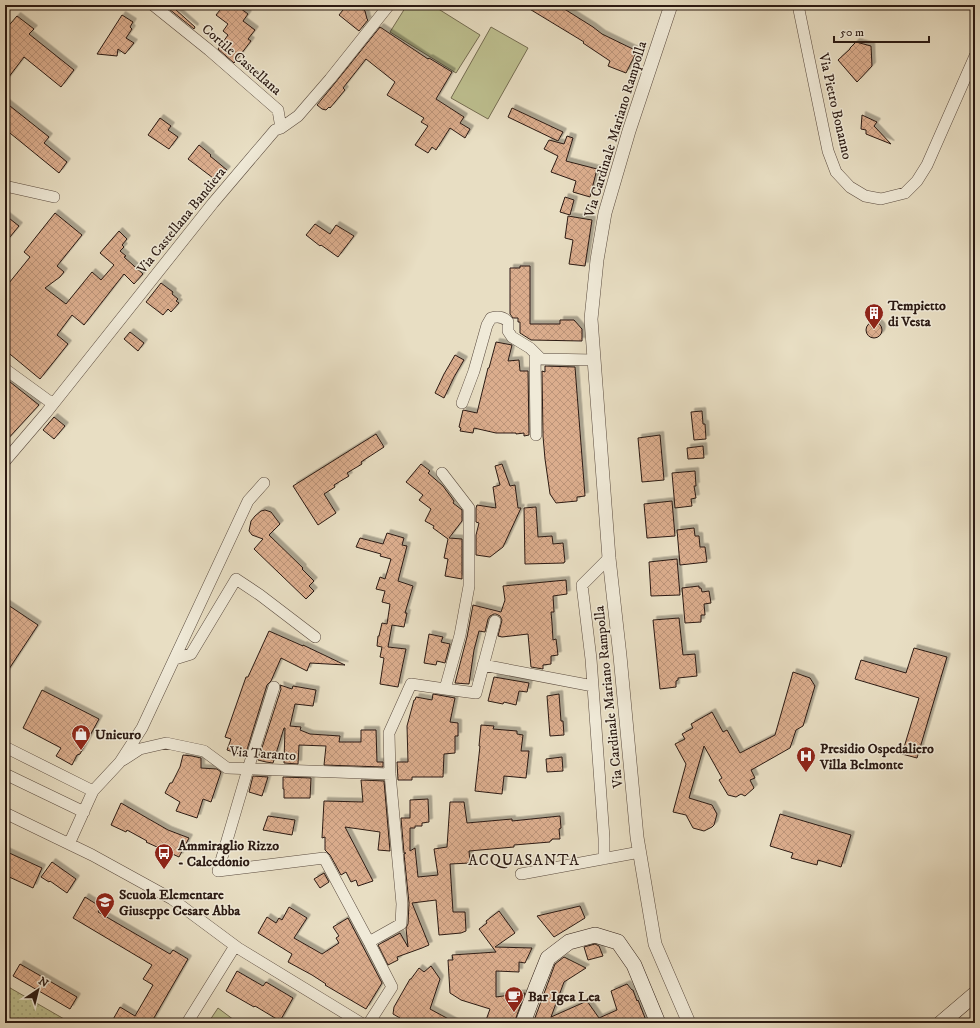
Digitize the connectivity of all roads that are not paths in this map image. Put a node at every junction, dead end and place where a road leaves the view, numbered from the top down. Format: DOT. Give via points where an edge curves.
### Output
graph roads {
  1 [pos="153,5"];
  2 [pos="389,5"];
  3 [pos="671,5"];
  4 [pos="798,5"];
  5 [pos="975,56"];
  6 [pos="281,128"];
  7 [pos="5,186"];
  8 [pos="54,197"];
  9 [pos="534,353"];
  10 [pos="594,360"];
  11 [pos="5,369"];
  12 [pos="53,404"];
  13 [pos="462,404"];
  14 [pos="536,435"];
  15 [pos="5,462"];
  16 [pos="442,473"];
  17 [pos="264,483"];
  18 [pos="609,558"];
  19 [pos="495,621"];
  20 [pos="315,637"];
  21 [pos="175,658"];
  22 [pos="483,665"];
  23 [pos="592,686"];
  24 [pos="274,687"];
  25 [pos="445,689"];
  26 [pos="5,747"];
  27 [pos="120,762"];
  28 [pos="248,769"];
  29 [pos="5,774"];
  30 [pos="390,774"];
  31 [pos="93,791"];
  32 [pos="84,812"];
  33 [pos="5,813"];
  34 [pos="69,844"];
  35 [pos="640,852"];
  36 [pos="604,859"];
  37 [pos="521,874"];
  38 [pos="369,942"];
  39 [pos="235,946"];
  40 [pos="975,994"];
  41 [pos="187,1023"];
  42 [pos="361,1023"];
  43 [pos="369,1023"];
  44 [pos="523,1023"];
  45 [pos="658,1023"];
  46 [pos="688,1023"];
  47 [pos="941,1023"];
  1 -- 6 [label="street, Cortile Castellana" via="210,50 278,110"];
  2 -- 6 [label="street, Via Castellana Bandiera" via="298,116"];
  3 -- 10 [label="street, Via Cardinale Mariano Rampolla" via="629,130 605,213 596,260 591,319"];
  4 -- 5 [label="street, Via Pietro Bonanno" via="828,151 836,172 850,187 866,196 881,199 905,193 917,181 927,165"];
  6 -- 12 [label="street, Via Castellana Bandiera" via="275,130 213,203"];
  7 -- 8 [label="street"];
  9 -- 10 [label="street" via="541,359"];
  9 -- 13 [label="street" via="512,337 506,319 496,316 491,318"];
  9 -- 14 [label="street"];
  10 -- 18 [label="street, Via Cardinale Mariano Rampolla"];
  11 -- 12 [label="street"];
  12 -- 15 [label="street, Via Castellana Bandiera"];
  16 -- 25 [label="street" via="469,508 469,586 460,635"];
  17 -- 21 [label="street" via="248,501"];
  18 -- 23 [label="street" via="582,585"];
  18 -- 35 [label="street, Via Cardinale Mariano Rampolla"];
  19 -- 22 [label="street"];
  20 -- 21 [label="street" via="236,579 191,654"];
  21 -- 27 [label="street" via="142,728"];
  22 -- 23 [label="street"];
  22 -- 25 [label="street" via="476,693"];
  23 -- 36 [label="street"];
  24 -- 28 [label="street"];
  25 -- 30 [label="street" via="411,684 389,733"];
  26 -- 31 [label="street"];
  27 -- 28 [label="street, Via Taranto" via="140,749 166,743 204,751 227,768"];
  27 -- 31 [label="street"];
  28 -- 30 [label="street, Via Taranto"];
  28 -- 38 [label="street" via="218,871 324,858"];
  29 -- 32 [label="street"];
  30 -- 38 [label="street" via="402,904 401,924"];
  31 -- 32 [label="street"];
  32 -- 34 [label="street"];
  33 -- 34 [label="street"];
  34 -- 39 [label="street" via="172,899"];
  35 -- 36 [label="street"];
  35 -- 46 [label="street, Via Cardinale Mariano Rampolla" via="656,944"];
  36 -- 37 [label="street"];
  38 -- 43 [label="street" via="392,987"];
  39 -- 41 [label="street"];
  39 -- 42 [label="street"];
  40 -- 47 [label="main road"];
  44 -- 45 [label="main road" via="548,958 569,942 595,934 618,942 634,965"];
}
